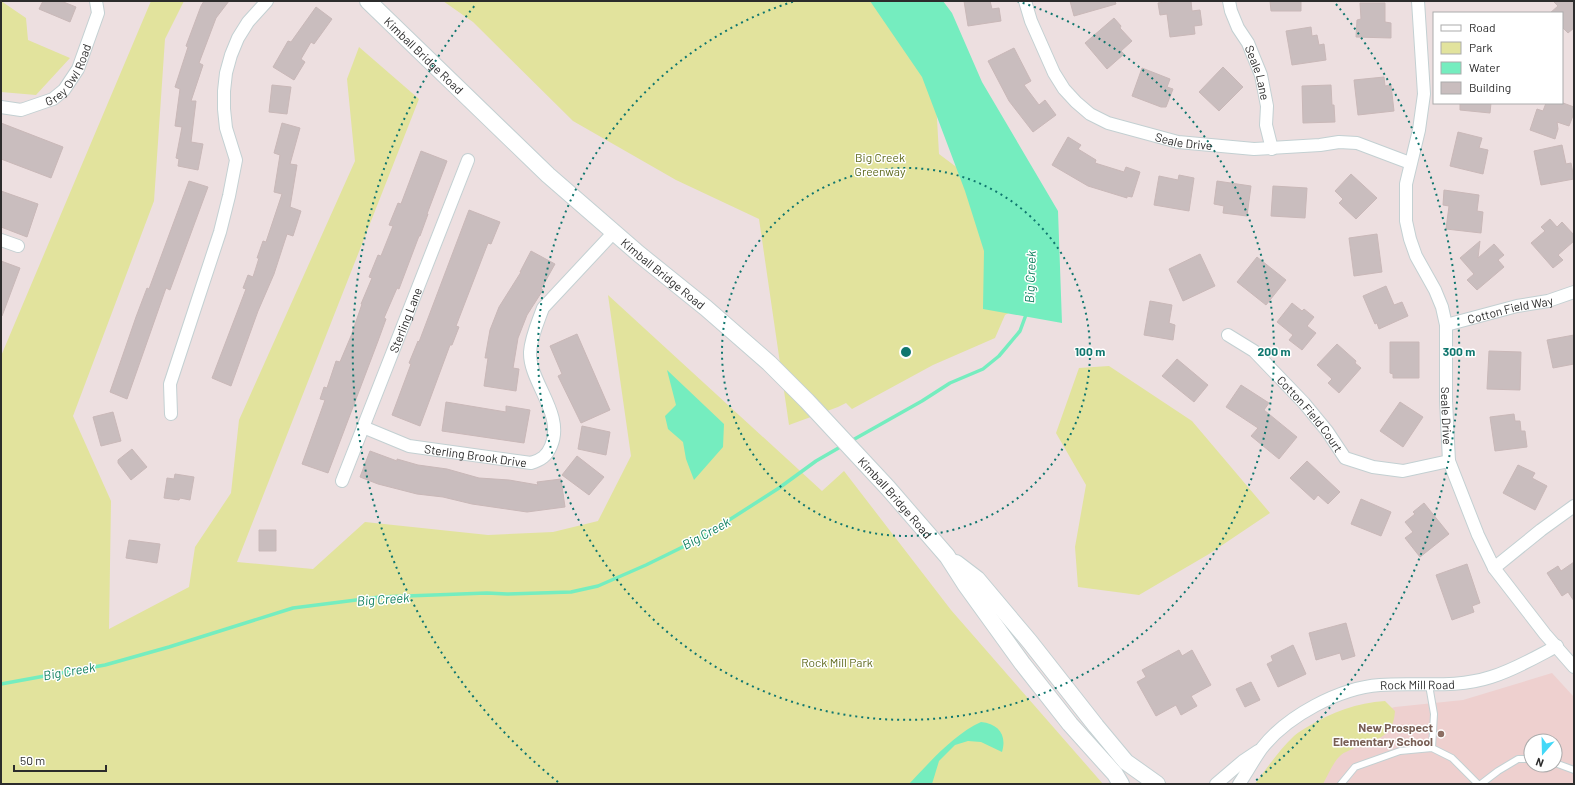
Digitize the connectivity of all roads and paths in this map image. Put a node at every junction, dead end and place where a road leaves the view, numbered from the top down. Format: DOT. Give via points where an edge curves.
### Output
graph roads {
  1 [pos="96,1"];
  2 [pos="267,1"];
  3 [pos="368,1"];
  4 [pos="1025,1"];
  5 [pos="1229,1"];
  6 [pos="1418,1"];
  7 [pos="1,107"];
  8 [pos="1272,149"];
  9 [pos="468,160"];
  10 [pos="1410,163"];
  11 [pos="614,232"];
  12 [pos="1,240"];
  13 [pos="18,246"];
  14 [pos="1574,292"];
  15 [pos="1446,325"];
  16 [pos="1228,335"];
  17 [pos="171,414"];
  18 [pos="363,427"];
  19 [pos="1449,461"];
  20 [pos="342,481"];
  21 [pos="1574,506"];
  22 [pos="946,556"];
  23 [pos="1494,568"];
  24 [pos="1557,646"];
  25 [pos="1574,667"];
  26 [pos="1429,685"];
  27 [pos="1263,748"];
  28 [pos="1432,748"];
  29 [pos="1523,759"];
  30 [pos="1563,766"];
  31 [pos="1574,770"];
  32 [pos="1121,784"];
  33 [pos="1157,784"];
  34 [pos="1216,784"];
  35 [pos="1239,784"];
  36 [pos="1341,784"];
  37 [pos="1480,784"];
  1 -- 7 [label="street, Grey Owl Road" via="98,13 78,69 64,90 53,99 20,110"];
  2 -- 17 [label="street" via="238,38 226,73 226,128 236,160 220,232 170,384"];
  3 -- 11 [label="street, Kimball Bridge Road" via="548,175"];
  4 -- 8 [label="street, Seale Drive" via="1054,73 1064,89 1090,114 1108,123 1178,142"];
  5 -- 8 [label="street, Seale Lane" via="1238,28 1248,43 1261,75 1266,125"];
  6 -- 10 [label="street, Seale Drive" via="1424,94 1419,130"];
  8 -- 10 [label="street, Seale Drive" via="1338,142 1357,143"];
  9 -- 18 [label="street, Sterling Lane"];
  10 -- 15 [label="street, Seale Drive" via="1405,203 1410,239 1416,256 1435,290"];
  11 -- 18 [label="street, Sterling Brook Drive" via="543,308 538,322 530,353 554,429 554,439 541,460 531,463 409,446"];
  11 -- 22 [label="street, Kimball Bridge Road" via="769,363 888,488"];
  12 -- 13 [label="street"];
  14 -- 15 [label="street, Cotton Field Way" via="1548,301 1517,306"];
  15 -- 19 [label="street, Seale Drive"];
  16 -- 19 [label="street, Cotton Field Court" via="1254,351 1304,403 1345,458 1373,467 1403,471"];
  18 -- 20 [label="street, Sterling Lane"];
  19 -- 23 [label="street, Seale Drive" via="1485,552"];
  21 -- 23 [label="street"];
  22 -- 32 [label="street, Kimball Bridge Road" via="1022,663"];
  22 -- 33 [label="street, Kimball Bridge Road" via="977,579 1126,762"];
  23 -- 24 [label="street, Seale Drive"];
  24 -- 25 [label="street"];
  24 -- 26 [label="street, Rock Mill Road" via="1491,677 1448,685"];
  26 -- 27 [label="street, Rock Mill Road" via="1379,685 1343,694 1294,718"];
  26 -- 28 [label="lane" via="1434,714"];
  27 -- 34 [label="street, Rock Mill Road"];
  27 -- 35 [label="street, Rock Mill Road"];
  28 -- 36 [label="lane" via="1400,750 1355,767"];
  28 -- 37 [label="lane" via="1452,758"];
  29 -- 37 [label="lane" via="1518,759"];
  30 -- 31 [label="lane"];
}
